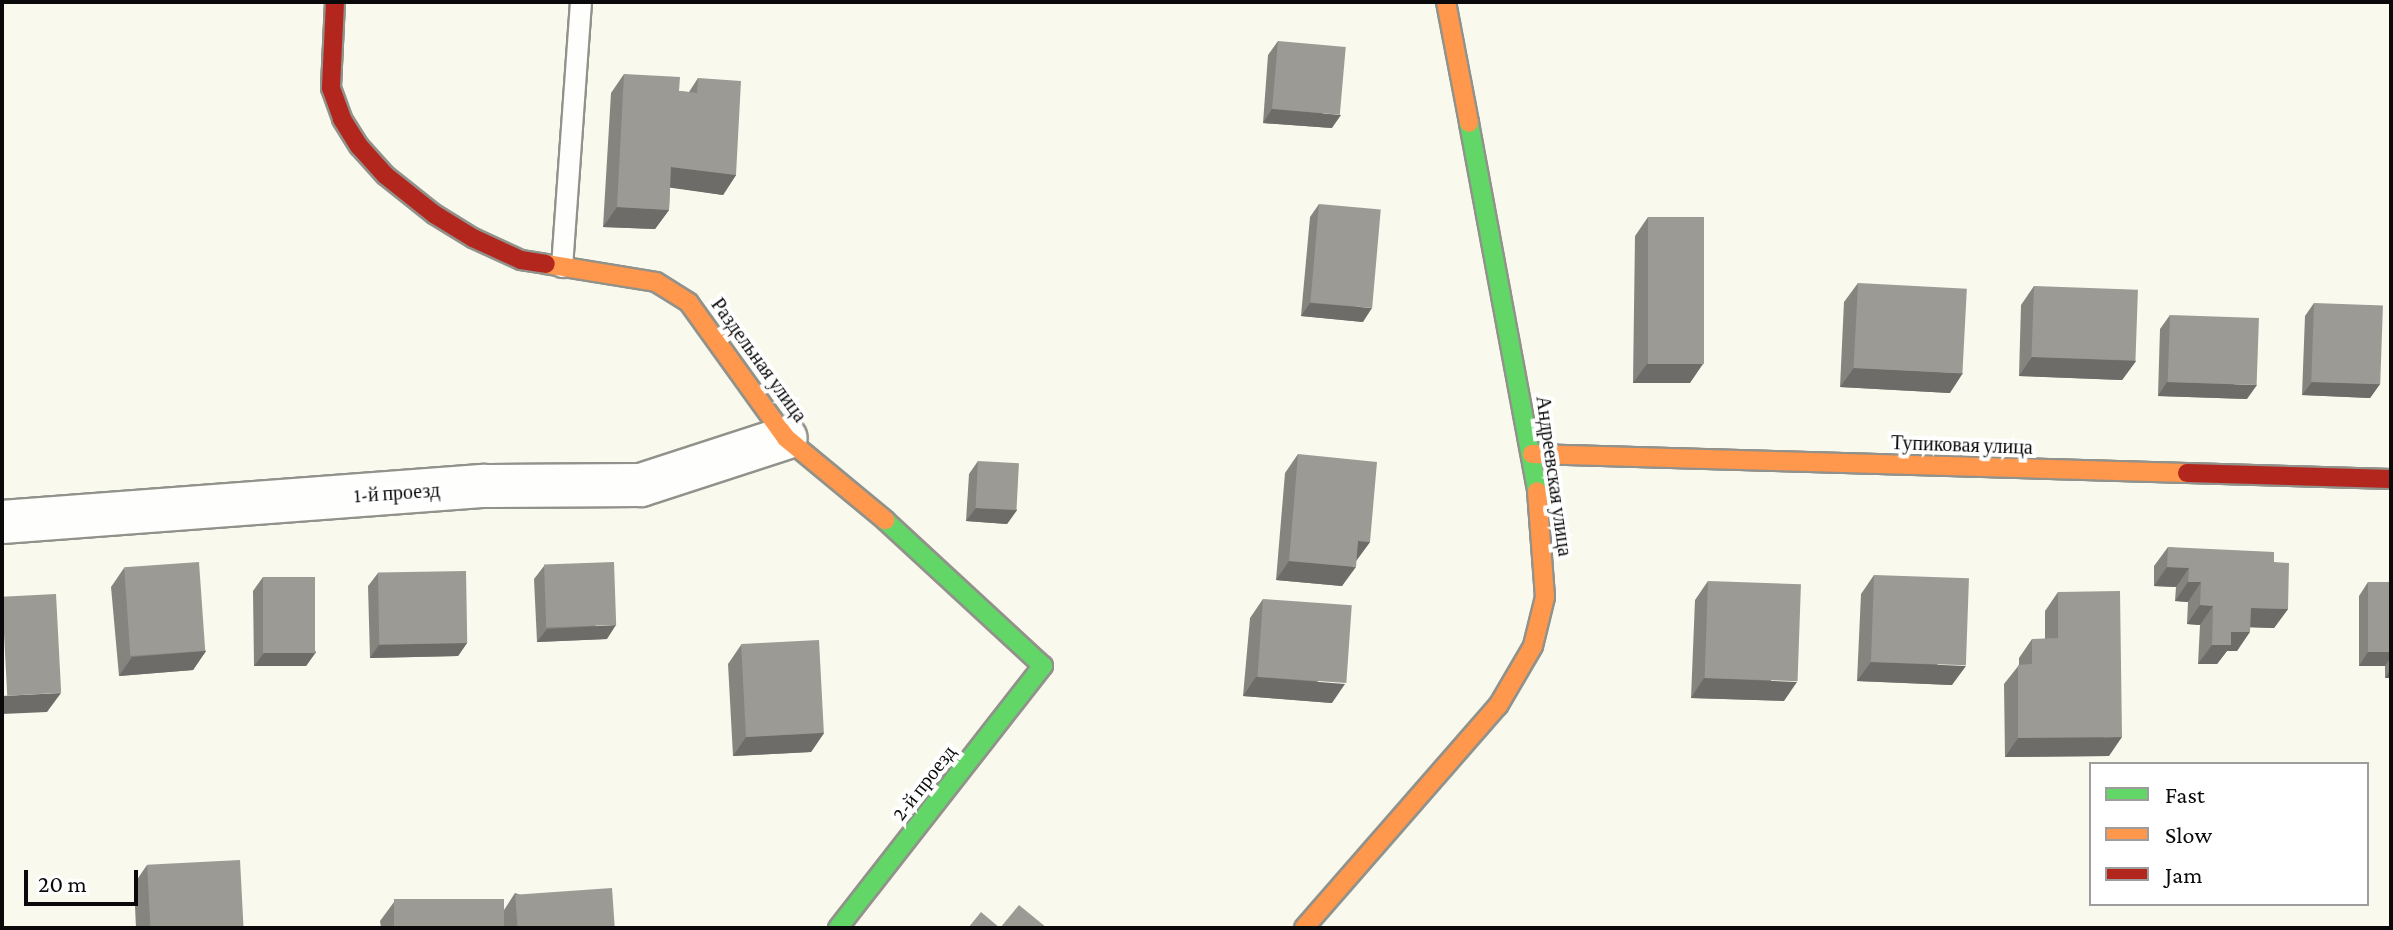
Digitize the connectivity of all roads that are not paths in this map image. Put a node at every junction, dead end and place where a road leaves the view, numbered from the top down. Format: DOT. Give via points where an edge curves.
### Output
graph roads {
  1 [pos="335,2"];
  2 [pos="581,2"];
  3 [pos="1446,2"];
  4 [pos="562,267"];
  5 [pos="786,438"];
  6 [pos="1532,454"];
  7 [pos="2391,479"];
  8 [pos="2,522"];
  9 [pos="1043,666"];
  10 [pos="838,928"];
  11 [pos="1304,928"];
  1 -- 4 [label="street, Раздельная улица" via="331,88 359,146 385,175 473,238 521,260"];
  2 -- 4 [label="lane"];
  3 -- 6 [label="street, Андреевская улица"];
  4 -- 5 [label="street, Раздельная улица" via="656,282 689,303"];
  5 -- 8 [label="street, 1-й проезд" via="641,485 485,486"];
  5 -- 9 [label="street, Раздельная улица" via="912,543"];
  6 -- 7 [label="street, Тупиковая улица"];
  6 -- 11 [label="street, Андреевская улица" via="1545,597 1533,646 1498,706"];
  9 -- 10 [label="street, 2-й проезд"];
}
